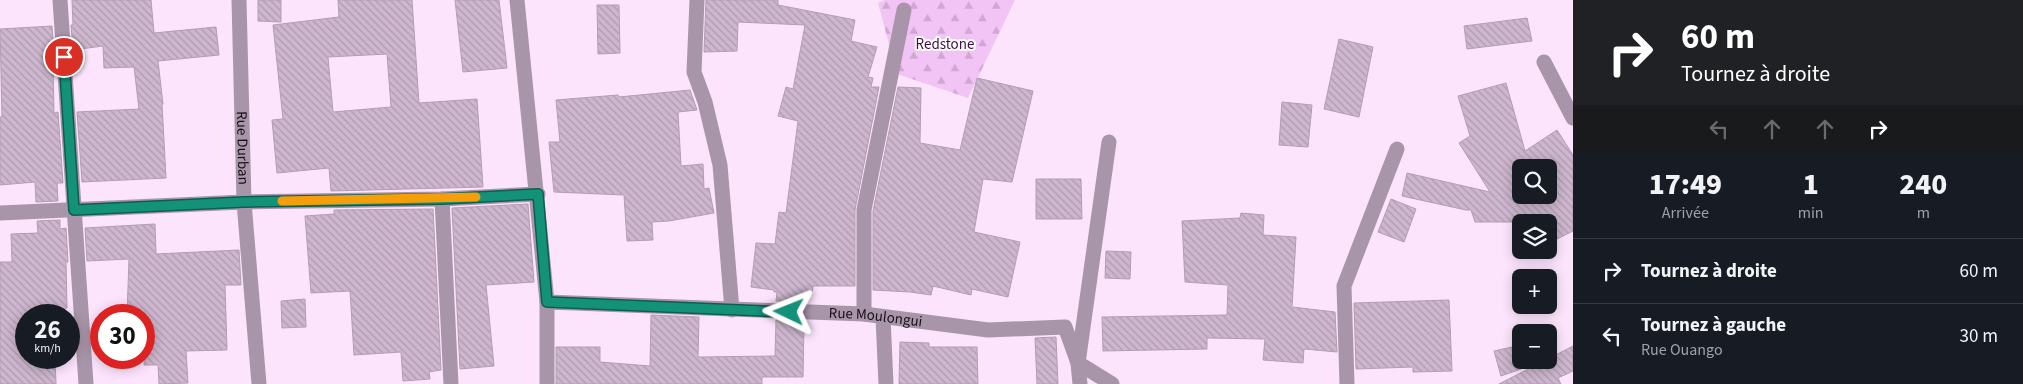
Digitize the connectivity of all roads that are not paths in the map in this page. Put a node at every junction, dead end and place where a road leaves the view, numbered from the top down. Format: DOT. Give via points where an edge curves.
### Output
graph roads {
  1 [pos="60,0"];
  2 [pos="238,0"];
  3 [pos="517,0"];
  4 [pos="697,0"];
  5 [pos="904,10"];
  6 [pos="1544,62"];
  7 [pos="1573,118"];
  8 [pos="1109,142"];
  9 [pos="1397,149"];
  10 [pos="538,194"];
  11 [pos="442,199"];
  12 [pos="244,202"];
  13 [pos="74,210"];
  14 [pos="0,214"];
  15 [pos="547,302"];
  16 [pos="732,310"];
  17 [pos="864,314"];
  18 [pos="883,317"];
  19 [pos="1078,363"];
  20 [pos="86,384"];
  21 [pos="259,384"];
  22 [pos="451,384"];
  23 [pos="547,384"];
  24 [pos="886,384"];
  25 [pos="1080,384"];
  26 [pos="1112,384"];
  27 [pos="1347,384"];
  1 -- 13 [label="street"];
  2 -- 12 [label="street, Rue Durban"];
  3 -- 10 [label="street"];
  4 -- 16 [label="street" via="694,72 705,102 720,165"];
  5 -- 17 [label="street" via="864,210"];
  6 -- 7 [label="street"];
  8 -- 19 [label="street"];
  9 -- 27 [label="street" via="1344,286"];
  10 -- 11 [label="street"];
  10 -- 15 [label="street"];
  11 -- 12 [label="street"];
  11 -- 22 [label="street"];
  12 -- 13 [label="street"];
  12 -- 21 [label="street, Rue Durban"];
  13 -- 14 [label="street"];
  13 -- 20 [label="street"];
  15 -- 16 [label="street, Rue Moulongui"];
  15 -- 23 [label="street"];
  16 -- 17 [label="street, Rue Moulongui"];
  17 -- 18 [label="street, Rue Moulongui"];
  18 -- 19 [label="street, Rue Moulongui" via="988,330 1065,327"];
  18 -- 24 [label="street"];
  19 -- 25 [label="street"];
  19 -- 26 [label="street"];
}
